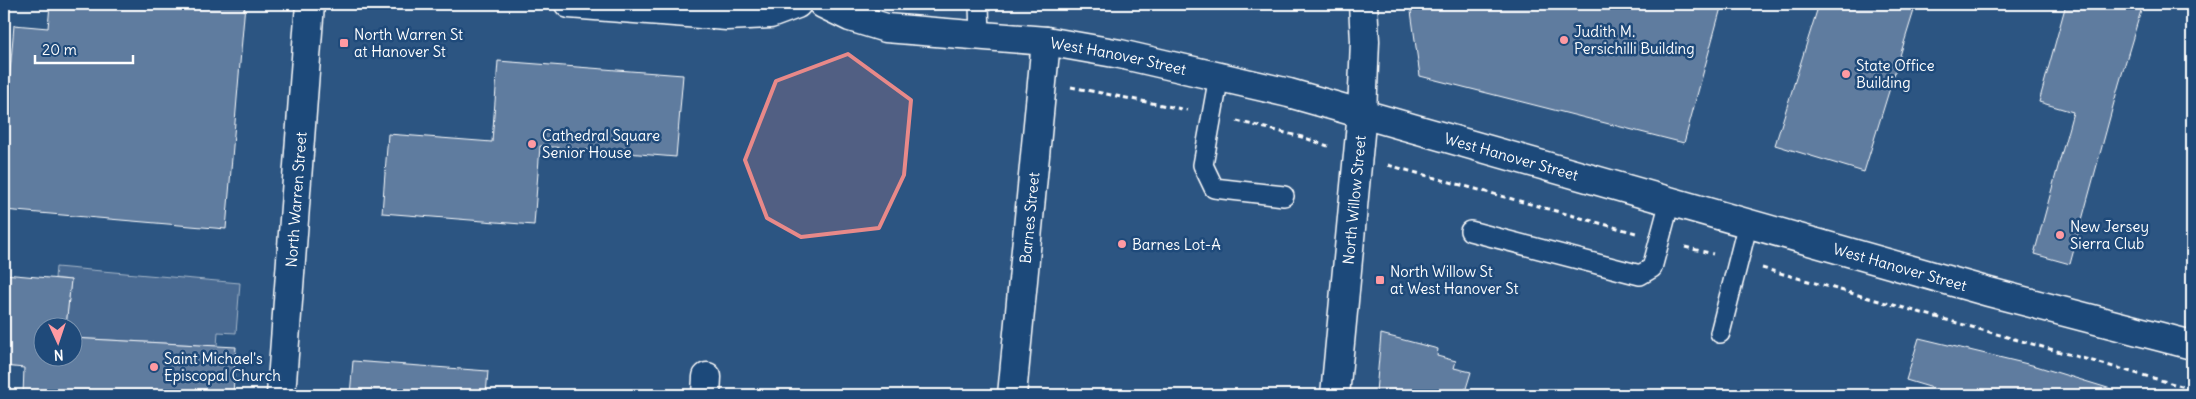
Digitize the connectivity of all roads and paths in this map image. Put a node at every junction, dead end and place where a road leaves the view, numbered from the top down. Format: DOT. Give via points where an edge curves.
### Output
graph roads {
  1 [pos="310,4"];
  2 [pos="569,4"];
  3 [pos="797,4"];
  4 [pos="823,4"];
  5 [pos="979,4"];
  6 [pos="1363,4"];
  7 [pos="980,37"];
  8 [pos="1046,41"];
  9 [pos="1219,76"];
  10 [pos="1042,82"];
  11 [pos="1362,113"];
  12 [pos="1212,114"];
  13 [pos="1358,157"];
  14 [pos="1284,196"];
  15 [pos="1670,201"];
  16 [pos="1748,223"];
  17 [pos="1470,231"];
  18 [pos="1659,239"];
  19 [pos="1738,261"];
  20 [pos="1720,333"];
  21 [pos="2192,345"];
  22 [pos="2192,389"];
  23 [pos="281,395"];
  24 [pos="1012,395"];
  25 [pos="1335,395"];
  1 -- 23 [label="street, North Warren Street"];
  2 -- 3 [label="street" via="728,16 770,14"];
  4 -- 7 [label="street, West Hanover Street" via="850,17 886,28"];
  5 -- 7 [label="lane"];
  6 -- 11 [label="street, North Willow Street"];
  7 -- 8 [label="street, West Hanover Street"];
  8 -- 9 [label="street, West Hanover Street"];
  8 -- 10 [label="street, Barnes Street"];
  9 -- 11 [label="street, West Hanover Street"];
  9 -- 12 [label="lane"];
  10 -- 12 [label="path"];
  10 -- 24 [label="street, Barnes Street"];
  11 -- 13 [label="street, North Willow Street"];
  11 -- 15 [label="street, West Hanover Street"];
  12 -- 13 [label="path" via="1302,137"];
  12 -- 14 [label="lane" via="1203,165 1214,188"];
  13 -- 18 [label="path"];
  13 -- 25 [label="street, North Willow Street"];
  15 -- 16 [label="street, West Hanover Street"];
  15 -- 18 [label="lane"];
  16 -- 19 [label="lane"];
  16 -- 21 [label="street, West Hanover Street" via="1989,292"];
  17 -- 18 [label="lane" via="1640,275 1652,268"];
  18 -- 19 [label="path"];
  19 -- 20 [label="lane"];
  19 -- 22 [label="path"];
}
